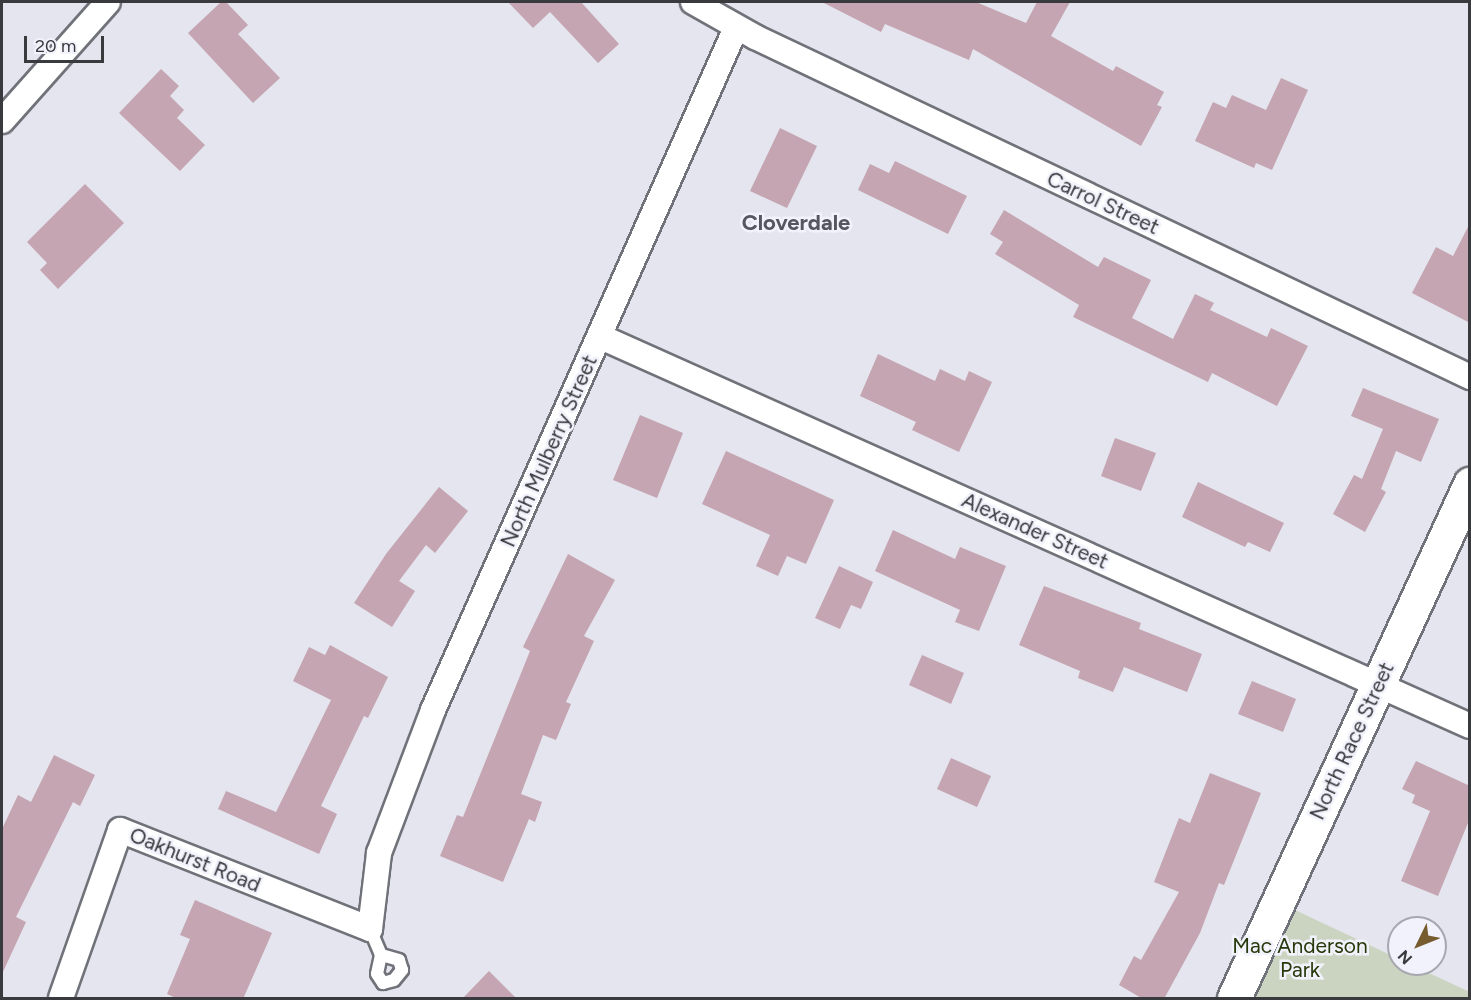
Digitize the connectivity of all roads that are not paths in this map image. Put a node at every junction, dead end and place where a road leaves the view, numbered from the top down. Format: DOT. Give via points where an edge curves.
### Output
graph roads {
  1 [pos="108,2"];
  2 [pos="693,2"];
  3 [pos="736,28"];
  4 [pos="2,121"];
  5 [pos="601,337"];
  6 [pos="1470,377"];
  7 [pos="1470,484"];
  8 [pos="1377,685"];
  9 [pos="1470,726"];
  10 [pos="370,929"];
  11 [pos="381,955"];
  12 [pos="61,999"];
  13 [pos="1234,999"];
  1 -- 4 [label="street"];
  2 -- 3 [label="street"];
  3 -- 5 [label="street, North Mulberry Street"];
  3 -- 6 [label="street, Carrol Street"];
  5 -- 8 [label="street, Alexander Street"];
  5 -- 10 [label="street, North Mulberry Street" via="433,710 379,853"];
  7 -- 8 [label="street, North Race Street"];
  8 -- 9 [label="street, Alexander Street"];
  8 -- 13 [label="street, North Race Street"];
  10 -- 11 [label="lane"];
  10 -- 12 [label="street, Oakhurst Road" via="120,830"];
}
